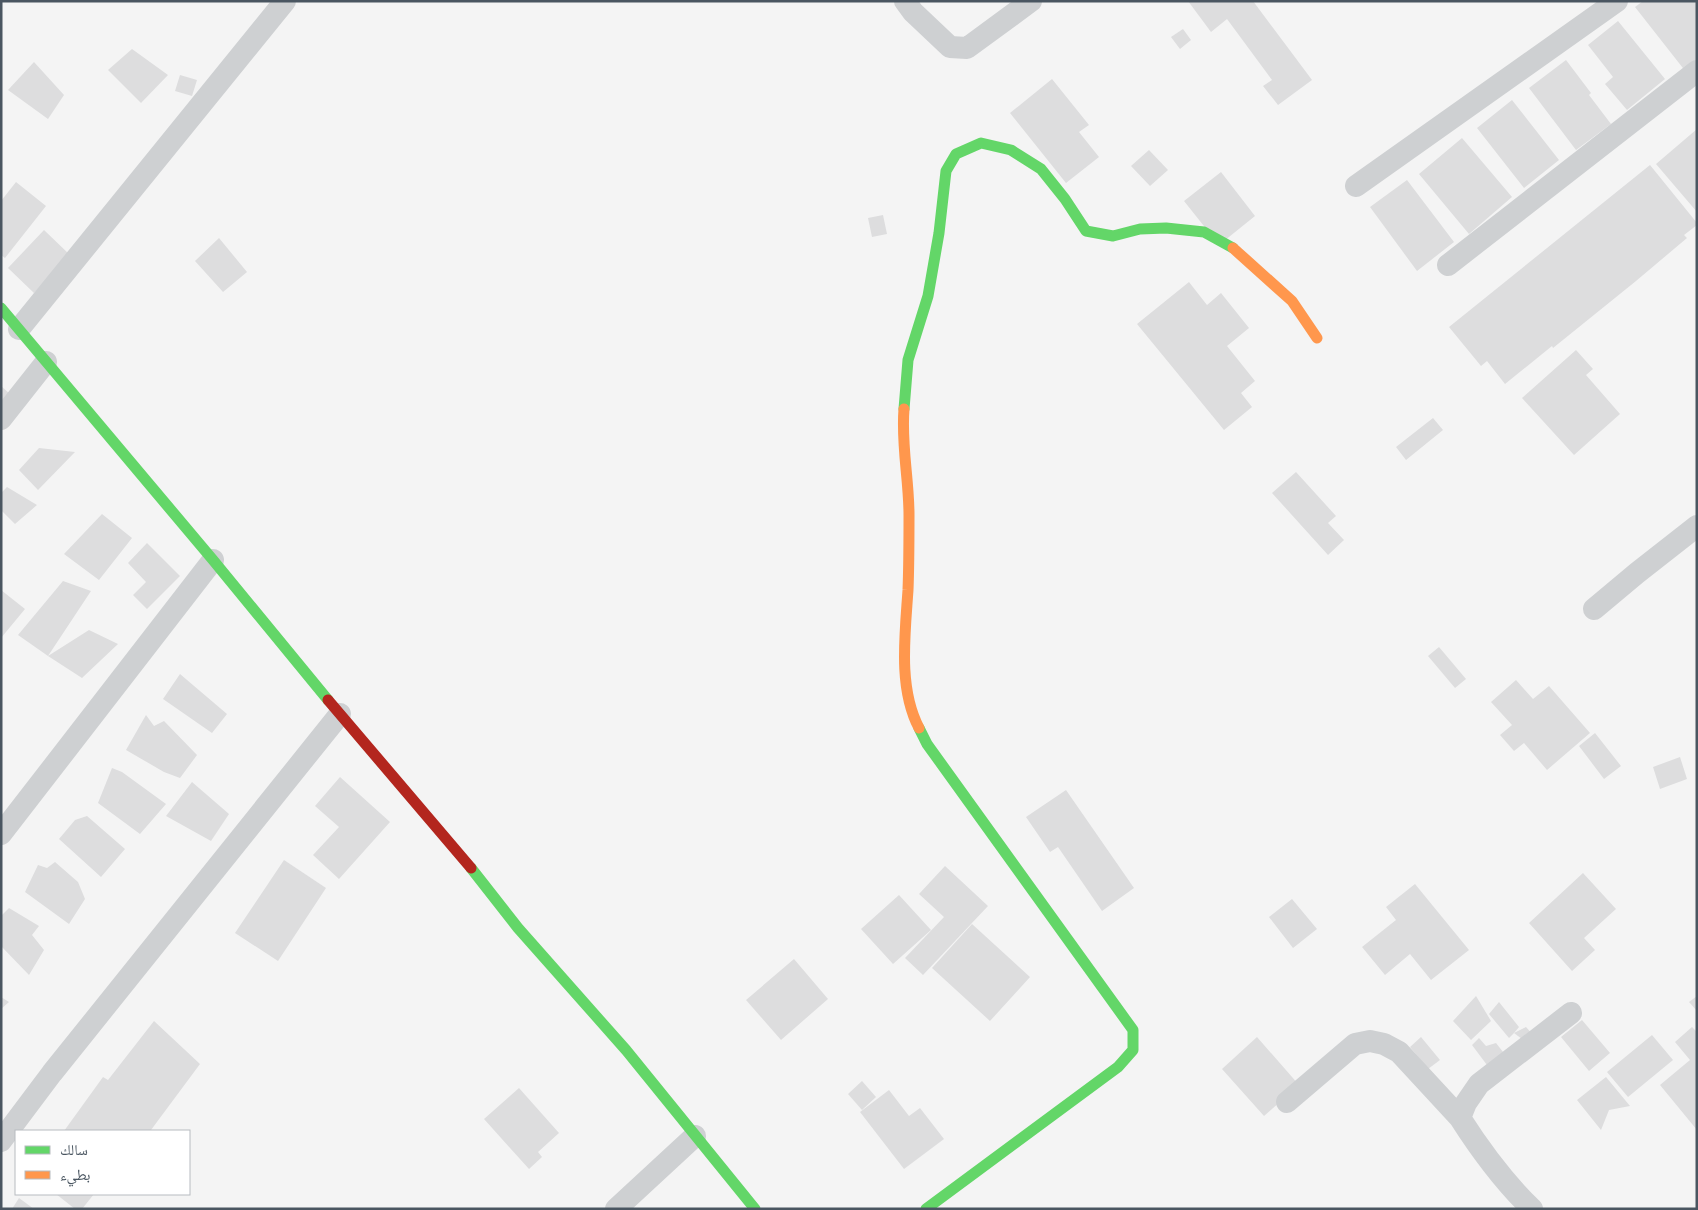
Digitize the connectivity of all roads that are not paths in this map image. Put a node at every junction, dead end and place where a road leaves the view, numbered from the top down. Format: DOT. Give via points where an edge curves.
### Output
graph roads {
  1 [pos="285,1"];
  2 [pos="905,1"];
  3 [pos="1030,1"];
  4 [pos="1617,1"];
  5 [pos="1697,71"];
  6 [pos="1356,186"];
  7 [pos="1448,265"];
  8 [pos="1,308"];
  9 [pos="19,329"];
  10 [pos="1317,338"];
  11 [pos="46,362"];
  12 [pos="1,419"];
  13 [pos="1697,526"];
  14 [pos="213,560"];
  15 [pos="1594,609"];
  16 [pos="340,714"];
  17 [pos="1,834"];
  18 [pos="1571,1013"];
  19 [pos="1287,1102"];
  20 [pos="1460,1118"];
  21 [pos="695,1136"];
  22 [pos="1,1141"];
  23 [pos="621,1207"];
  24 [pos="755,1209"];
  25 [pos="926,1209"];
  26 [pos="1532,1209"];
  1 -- 9 [label="street"];
  2 -- 3 [label="street" via="950,47 967,48"];
  4 -- 6 [label="street"];
  5 -- 7 [label="street"];
  8 -- 9 [label="street"];
  9 -- 11 [label="street"];
  10 -- 25 [label="street" via="1292,301 1232,247 1204,232 1140,229 1112,236 1086,231 1042,168 1011,150 981,143 956,154 946,171 928,296 908,360 902,432 909,512 904,664 912,715 927,744 1133,1030 1133,1050 1118,1067"];
  11 -- 12 [label="street"];
  11 -- 14 [label="street"];
  13 -- 15 [label="street"];
  14 -- 16 [label="street"];
  14 -- 17 [label="street"];
  16 -- 21 [label="street" via="518,928 626,1050"];
  16 -- 22 [label="street"];
  18 -- 20 [label="street" via="1480,1084"];
  19 -- 20 [label="street" via="1355,1044 1370,1041 1399,1052"];
  20 -- 26 [label="street"];
  21 -- 23 [label="street"];
  21 -- 24 [label="street"];
}
